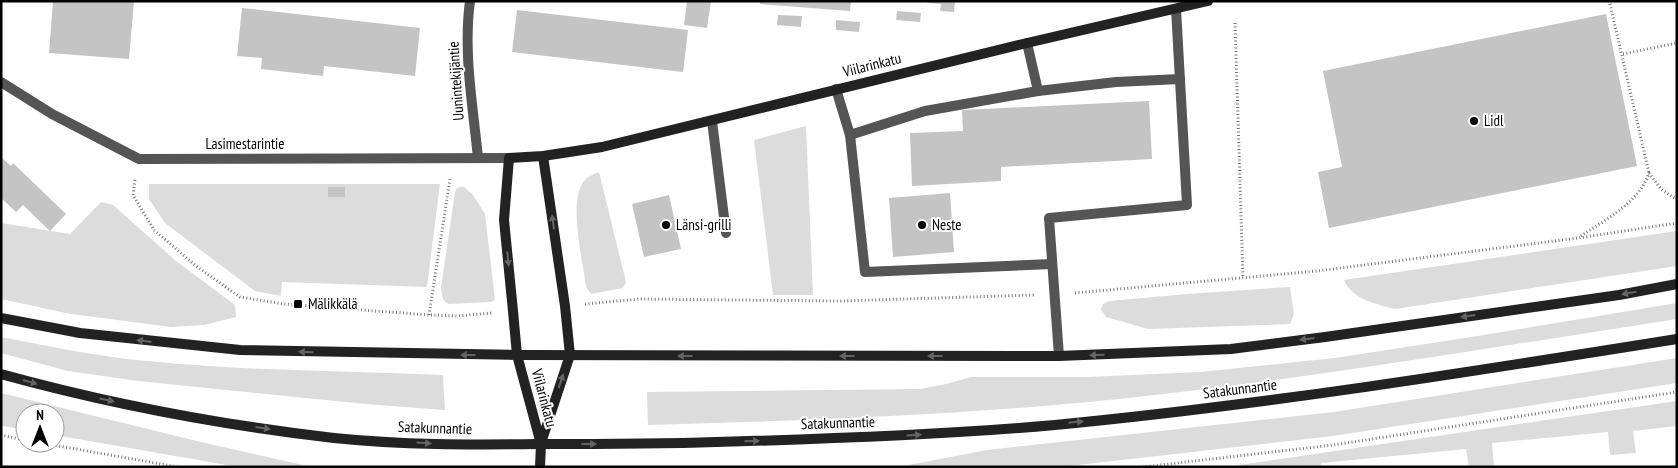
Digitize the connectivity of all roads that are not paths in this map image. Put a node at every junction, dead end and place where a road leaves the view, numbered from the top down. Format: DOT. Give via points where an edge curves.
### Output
graph roads {
  1 [pos="470,1"];
  2 [pos="1208,1"];
  3 [pos="1176,8"];
  4 [pos="1027,43"];
  5 [pos="1180,79"];
  6 [pos="1,82"];
  7 [pos="836,90"];
  8 [pos="1038,91"];
  9 [pos="712,121"];
  10 [pos="850,136"];
  11 [pos="543,156"];
  12 [pos="478,158"];
  13 [pos="509,158"];
  14 [pos="726,233"];
  15 [pos="1052,264"];
  16 [pos="1677,284"];
  17 [pos="1,318"];
  18 [pos="1677,339"];
  19 [pos="517,356"];
  20 [pos="570,356"];
  21 [pos="1059,356"];
  22 [pos="1,374"];
  23 [pos="541,444"];
  24 [pos="540,467"];
  1 -- 12 [label="street, Uunintekijäntie" via="468,66"];
  2 -- 3 [label="main road, Viilarinkatu"];
  3 -- 4 [label="main road, Viilarinkatu"];
  3 -- 5 [label="street"];
  4 -- 7 [label="main road, Viilarinkatu"];
  4 -- 8 [label="street"];
  5 -- 8 [label="street"];
  5 -- 15 [label="street" via="1187,205 1049,218"];
  6 -- 12 [label="street, Lasimestarintie" via="52,114 139,159"];
  7 -- 9 [label="main road, Viilarinkatu"];
  7 -- 10 [label="street"];
  8 -- 10 [label="street" via="925,111"];
  9 -- 11 [label="main road, Viilarinkatu" via="602,147"];
  9 -- 14 [label="street"];
  10 -- 15 [label="street" via="865,272"];
  11 -- 13 [label="main road, Viilarinkatu"];
  20 -- 11 [label="main road, Viilarinkatu, one-way"];
  12 -- 13 [label="street, Lasimestarintie"];
  13 -- 19 [label="main road, Viilarinkatu, one-way" via="504,220"];
  15 -- 21 [label="street"];
  16 -- 21 [label="main road, one-way" via="1231,349"];
  19 -- 17 [label="main road, one-way" via="240,350 80,333"];
  23 -- 18 [label="main road, Satakunnantie, one-way" via="845,438 1055,425 1375,387"];
  19 -- 20 [label="main road"];
  19 -- 23 [label="main road, Viilarinkatu"];
  21 -- 20 [label="main road, one-way"];
  23 -- 20 [label="main road, Viilarinkatu, one-way"];
  22 -- 23 [label="main road, Satakunnantie, one-way" via="60,390 214,422 338,438 452,445"];
  23 -- 24 [label="main road"];
}
